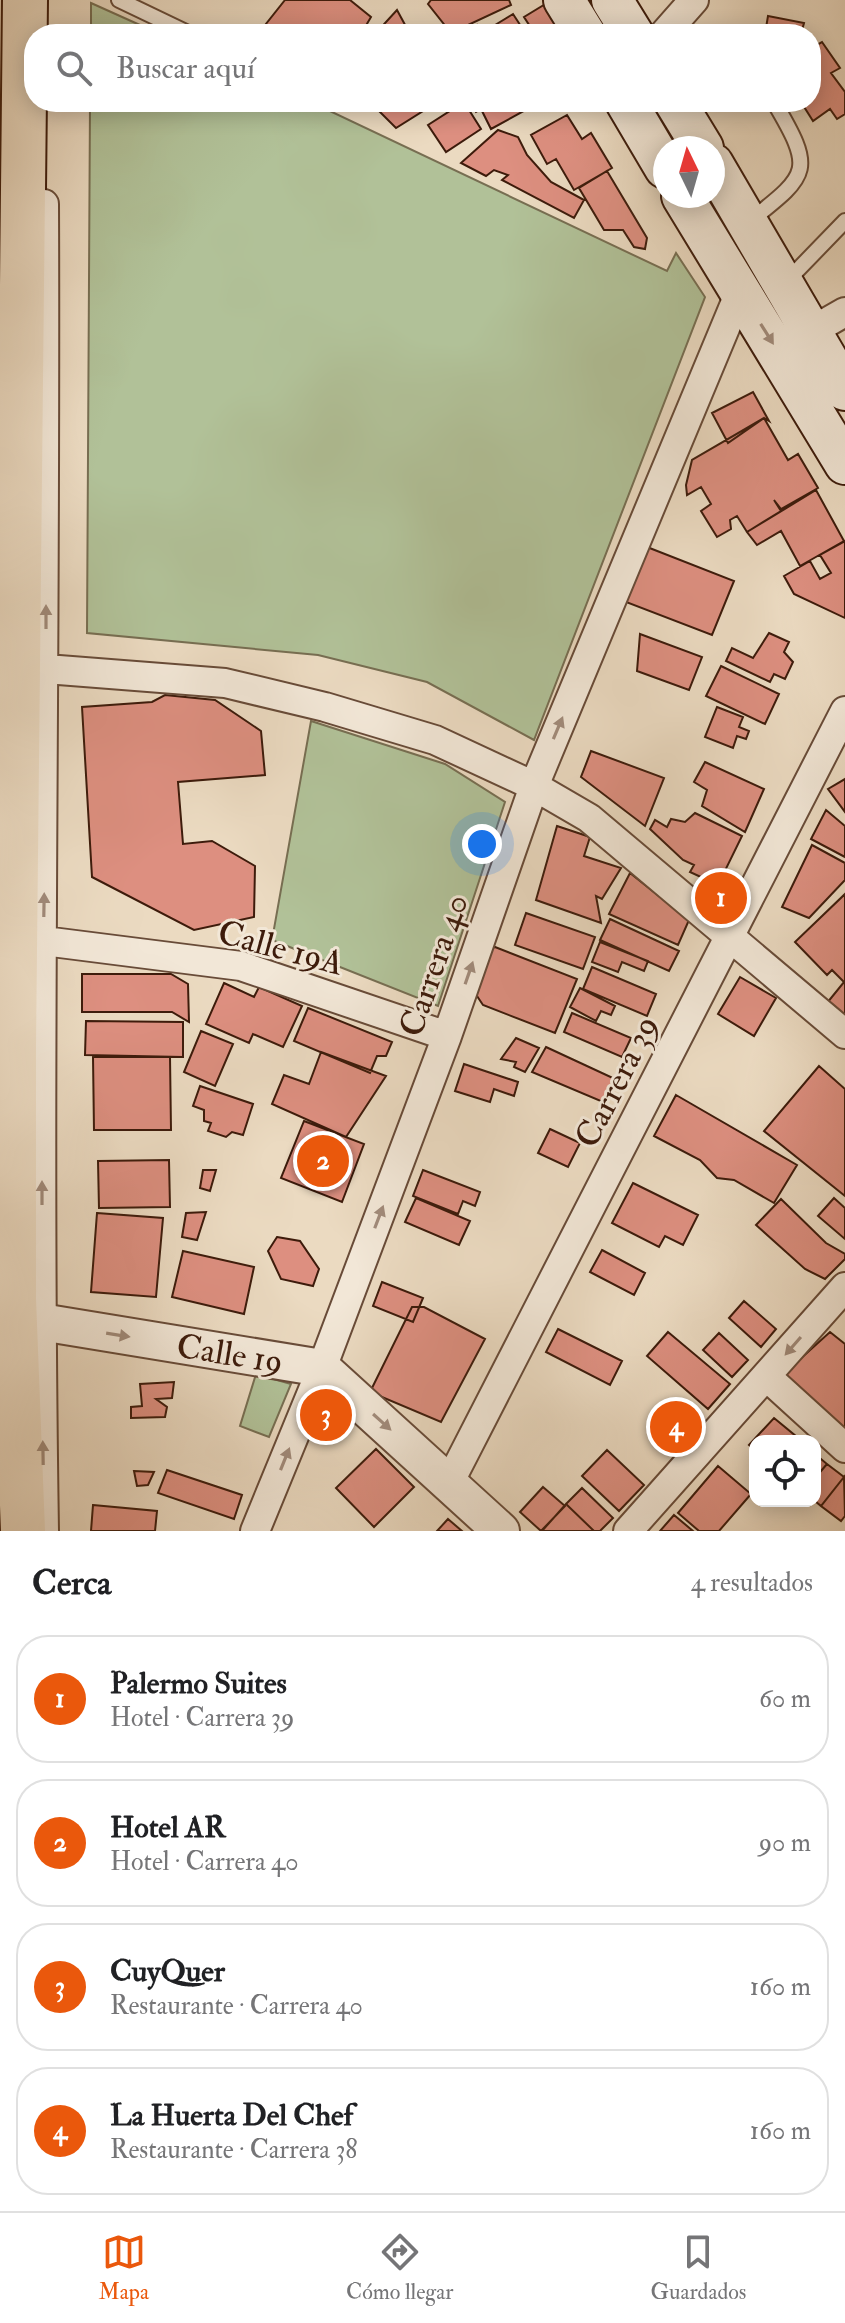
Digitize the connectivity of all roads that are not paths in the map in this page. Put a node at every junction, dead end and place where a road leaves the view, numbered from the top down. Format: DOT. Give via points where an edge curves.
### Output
graph roads {
  1 [pos="25,0"];
  2 [pos="47,0"];
  3 [pos="119,0"];
  4 [pos="564,0"];
  5 [pos="612,0"];
  6 [pos="694,0"];
  7 [pos="26,24"];
  8 [pos="46,24"];
  9 [pos="169,24"];
  10 [pos="579,24"];
  11 [pos="627,24"];
  12 [pos="673,24"];
  13 [pos="30,112"];
  14 [pos="43,112"];
  15 [pos="632,112"];
  16 [pos="681,112"];
  17 [pos="780,112"];
  18 [pos="696,136"];
  19 [pos="653,148"];
  20 [pos="33,172"];
  21 [pos="725,183"];
  22 [pos="689,208"];
  23 [pos="845,221"];
  24 [pos="749,222"];
  25 [pos="785,283"];
  26 [pos="740,292"];
  27 [pos="845,312"];
  28 [pos="810,332"];
  29 [pos="845,390"];
  30 [pos="845,464"];
  31 [pos="46,669"];
  32 [pos="845,711"];
  33 [pos="534,786"];
  34 [pos="731,936"];
  35 [pos="44,941"];
  36 [pos="845,1034"];
  37 [pos="447,1036"];
  38 [pos="845,1287"];
  39 [pos="41,1322"];
  40 [pos="322,1368"];
  41 [pos="766,1376"];
  42 [pos="845,1448"];
  43 [pos="449,1483"];
  44 [pos="23,1531"];
  45 [pos="44,1531"];
  46 [pos="255,1531"];
  47 [pos="501,1531"];
  48 [pos="628,1531"];
  1 -- 7 [label="main road"];
  2 -- 8 [label="street"];
  3 -- 9 [label="lane"];
  4 -- 10 [label="main road"];
  5 -- 11 [label="main road"];
  6 -- 12 [label="street"];
  13 -- 20 [label="main road"];
  14 -- 20 [label="street"];
  15 -- 19 [label="main road"];
  16 -- 18 [label="main road"];
  17 -- 24 [label="lane" via="795,136 802,165 795,186"];
  31 -- 20 [label="street, one-way"];
  20 -- 44 [label="main road" via="14,1045 14,1299"];
  21 -- 24 [label="main road"];
  22 -- 26 [label="main road"];
  23 -- 25 [label="lane"];
  24 -- 25 [label="main road"];
  25 -- 28 [label="main road"];
  26 -- 30 [label="main road, one-way"];
  33 -- 26 [label="street, Carrera 40, one-way"];
  27 -- 28 [label="street"];
  28 -- 29 [label="main road"];
  31 -- 33 [label="street" via="225,683 435,740"];
  35 -- 31 [label="street, one-way"];
  32 -- 34 [label="street, Carrera 39"];
  33 -- 34 [label="street" via="589,818"];
  37 -- 33 [label="street, Carrera 40, one-way"];
  34 -- 36 [label="street"];
  34 -- 43 [label="street, Carrera 39"];
  35 -- 37 [label="street, Calle 19A" via="241,966"];
  39 -- 35 [label="street, one-way"];
  40 -- 37 [label="street, Carrera 40, one-way"];
  38 -- 41 [label="street, one-way"];
  39 -- 40 [label="street, Calle 19, one-way"];
  45 -- 39 [label="street, one-way"];
  40 -- 43 [label="street, Calle 19, one-way"];
  46 -- 40 [label="street, Carrera 40, one-way"];
  41 -- 42 [label="street"];
  41 -- 48 [label="street"];
  43 -- 47 [label="street, Calle 19"];
}
